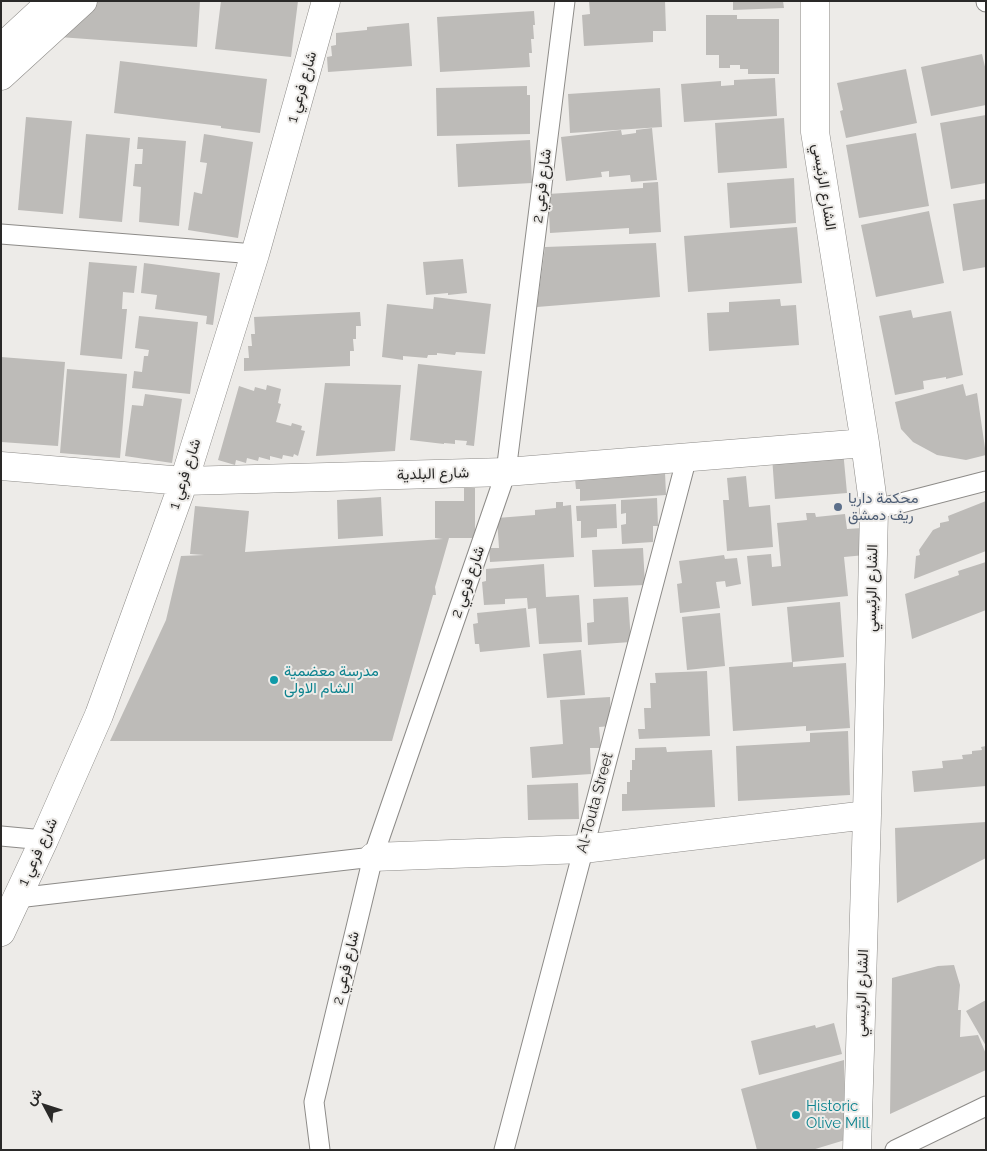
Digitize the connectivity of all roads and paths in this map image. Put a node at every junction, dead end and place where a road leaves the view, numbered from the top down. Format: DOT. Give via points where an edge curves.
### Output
graph roads {
  1 [pos="83,1"];
  2 [pos="326,1"];
  3 [pos="564,1"];
  4 [pos="815,1"];
  5 [pos="39,7"];
  6 [pos="1,48"];
  7 [pos="1,76"];
  8 [pos="1,234"];
  9 [pos="255,254"];
  10 [pos="865,443"];
  11 [pos="687,457"];
  12 [pos="1,466"];
  13 [pos="506,472"];
  14 [pos="184,481"];
  15 [pos="986,481"];
  16 [pos="874,510"];
  17 [pos="867,815"];
  18 [pos="1,836"];
  19 [pos="44,840"];
  20 [pos="583,849"];
  21 [pos="373,856"];
  22 [pos="17,898"];
  23 [pos="1,932"];
  24 [pos="986,1106"];
  25 [pos="320,1150"];
  26 [pos="504,1150"];
  27 [pos="857,1150"];
  28 [pos="895,1150"];
  1 -- 7 [label="street"];
  2 -- 9 [label="street, شارع فرعي 1"];
  3 -- 13 [label="street, شارع فرعي 2"];
  4 -- 10 [label="street, الشارع الرئيسي" via="815,132"];
  5 -- 6 [label="street"];
  8 -- 9 [label="street"];
  9 -- 14 [label="street, شارع فرعي 1"];
  10 -- 11 [label="street, شارع البلدية"];
  10 -- 16 [label="street, الشارع الرئيسي"];
  11 -- 13 [label="street, شارع البلدية"];
  11 -- 20 [label="street, Al-Touta Street"];
  12 -- 14 [label="street, شارع البلدية"];
  13 -- 14 [label="street, شارع البلدية"];
  13 -- 21 [label="street, شارع فرعي 2"];
  14 -- 19 [label="street, شارع فرعي 1" via="99,716"];
  15 -- 16 [label="street"];
  16 -- 17 [label="street, الشارع الرئيسي"];
  17 -- 20 [label="street"];
  17 -- 27 [label="street, الشارع الرئيسي"];
  18 -- 19 [label="street"];
  19 -- 22 [label="street, شارع فرعي 1"];
  20 -- 21 [label="street"];
  20 -- 26 [label="street, Al-Touta Street"];
  21 -- 22 [label="street"];
  21 -- 25 [label="street, شارع فرعي 2" via="314,1102"];
  22 -- 23 [label="street, شارع فرعي 1"];
  24 -- 28 [label="street"];
}
